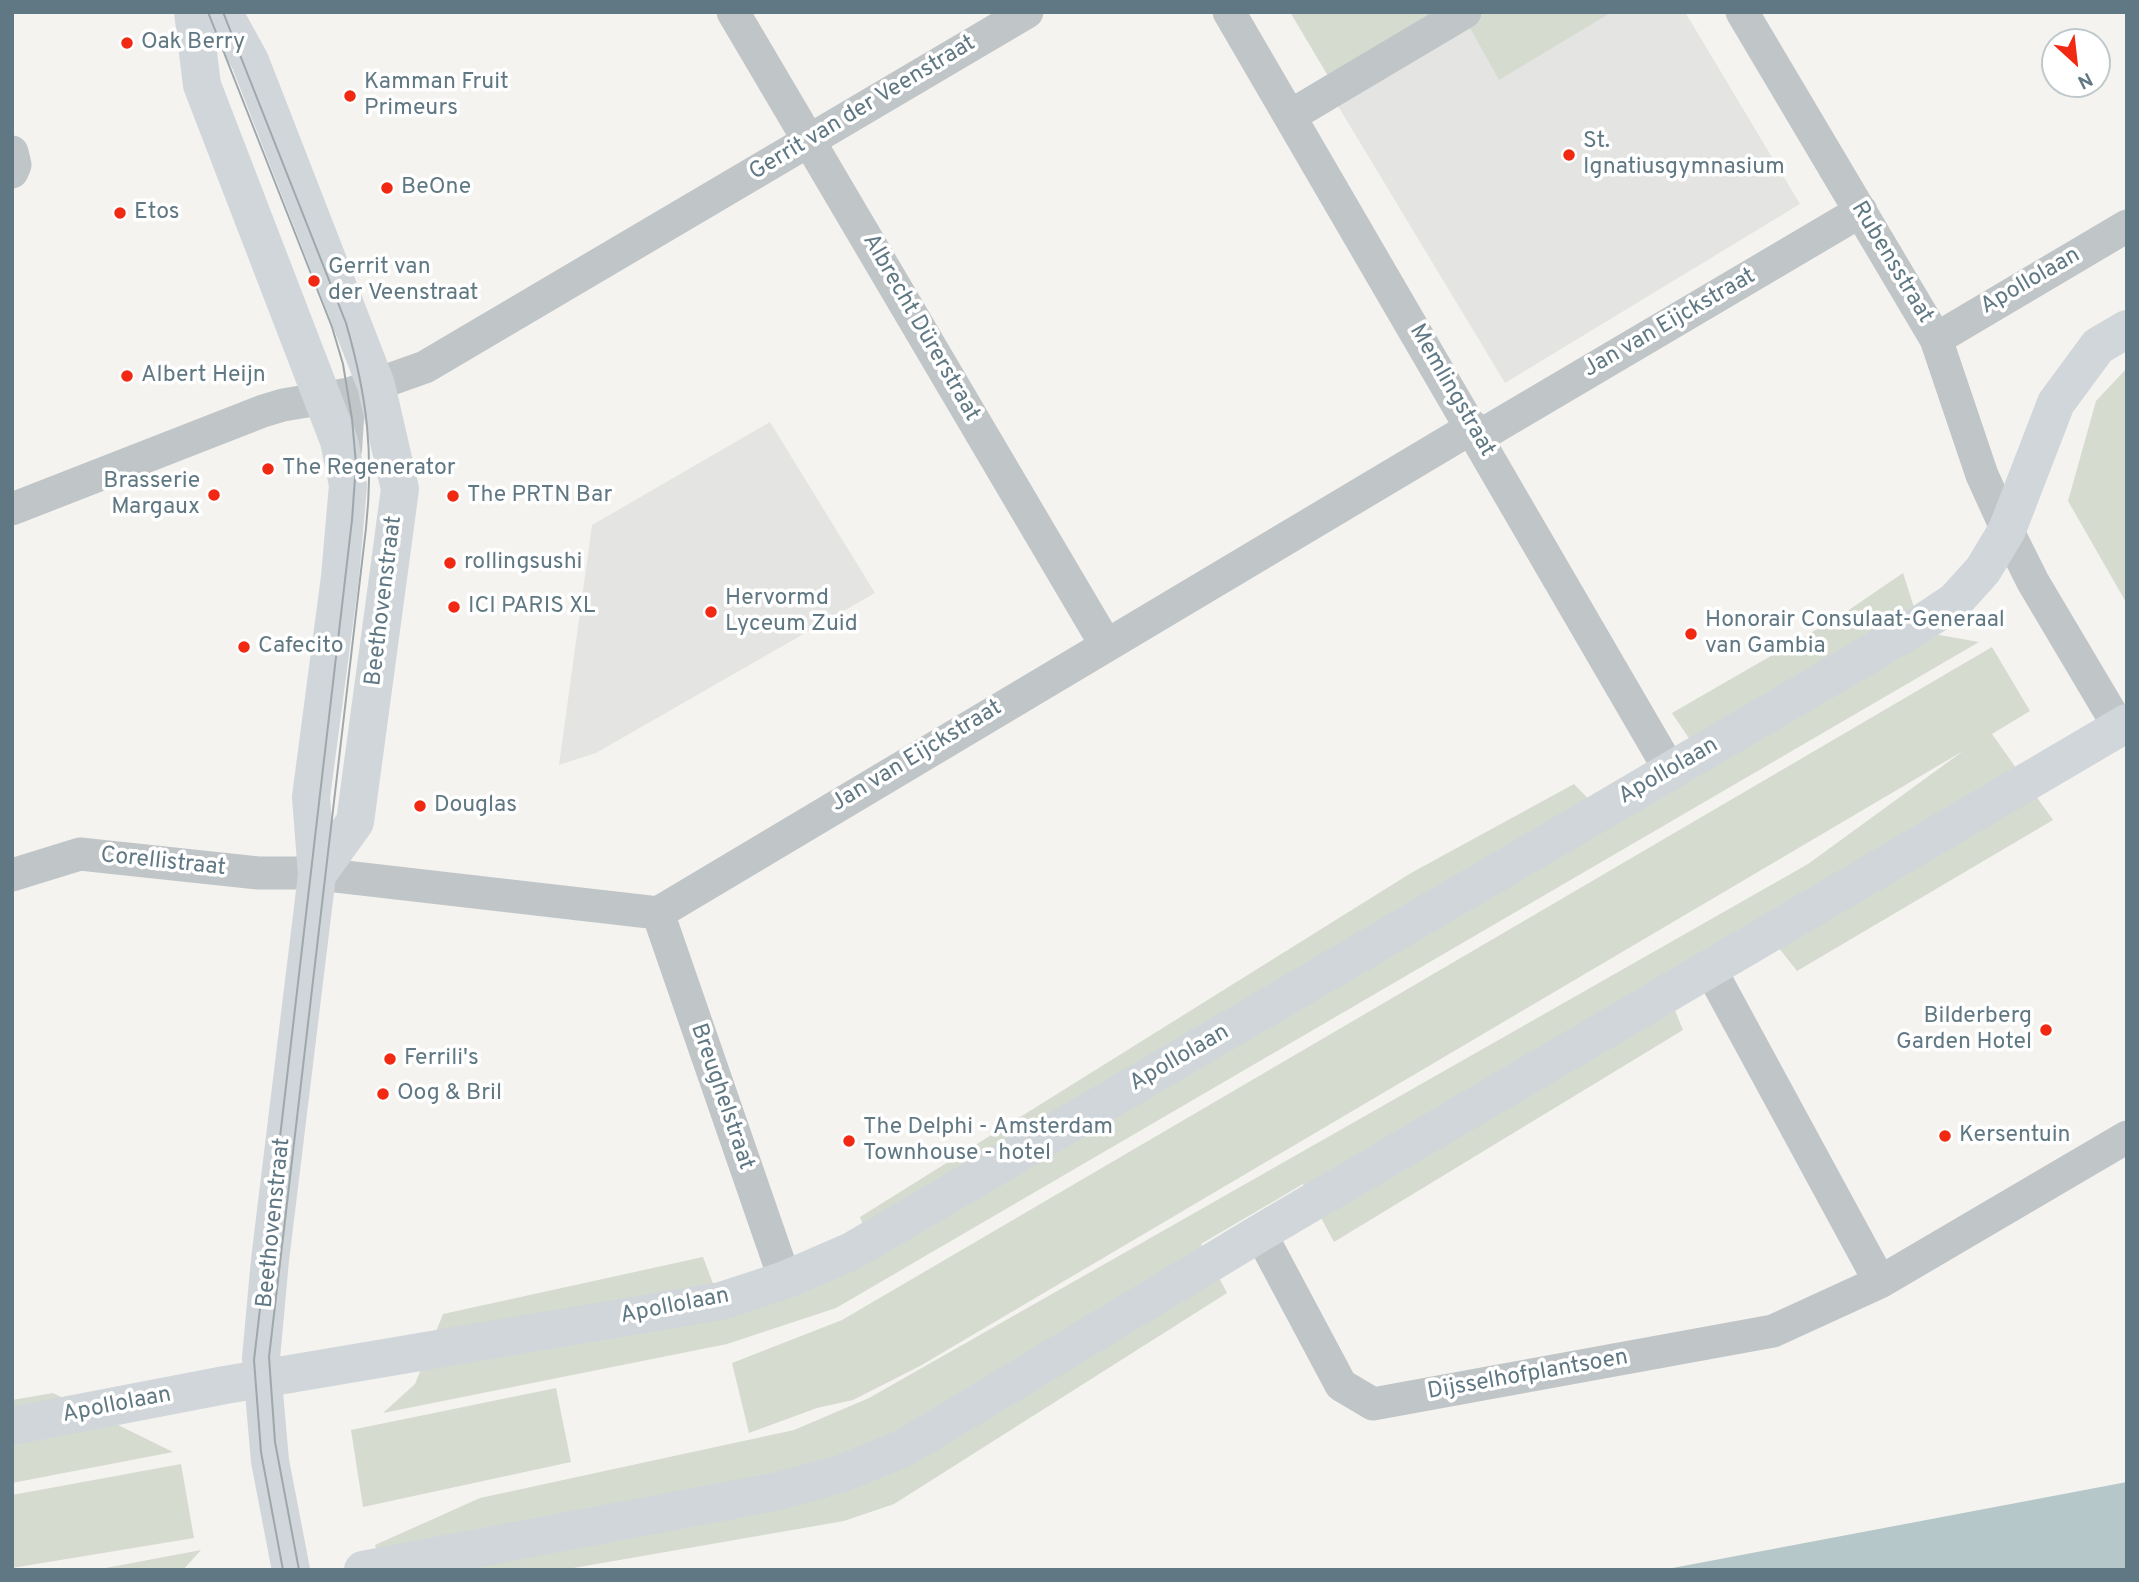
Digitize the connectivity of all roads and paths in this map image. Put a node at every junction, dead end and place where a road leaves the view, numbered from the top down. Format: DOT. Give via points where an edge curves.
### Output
graph roads {
  1 [pos="193,12"];
  2 [pos="223,12"];
  3 [pos="733,12"];
  4 [pos="1027,12"];
  5 [pos="1229,12"];
  6 [pos="1465,12"];
  7 [pos="1742,12"];
  8 [pos="1290,116"];
  9 [pos="811,140"];
  10 [pos="12,152"];
  11 [pos="12,172"];
  12 [pos="1861,211"];
  13 [pos="2127,226"];
  14 [pos="2127,329"];
  15 [pos="1936,338"];
  16 [pos="351,391"];
  17 [pos="1476,432"];
  18 [pos="12,509"];
  19 [pos="2007,530"];
  20 [pos="1106,645"];
  21 [pos="2124,730"];
  22 [pos="1671,772"];
  23 [pos="12,875"];
  24 [pos="317,875"];
  25 [pos="657,913"];
  26 [pos="1709,967"];
  27 [pos="2127,1137"];
  28 [pos="1260,1233"];
  29 [pos="785,1280"];
  30 [pos="1880,1282"];
  31 [pos="262,1379"];
  32 [pos="12,1426"];
  33 [pos="291,1570"];
  34 [pos="363,1570"];
  1 -- 16 [label="street, Beethovenstraat" via="202,85"];
  2 -- 16 [label="street, Beethovenstraat" via="250,61 351,321"];
  3 -- 9 [label="street, Albrecht Dürerstraat"];
  4 -- 9 [label="street, Gerrit van der Veenstraat"];
  5 -- 8 [label="street, Memlingstraat"];
  6 -- 8 [label="street"];
  7 -- 12 [label="street, Rubensstraat"];
  8 -- 17 [label="street, Memlingstraat"];
  9 -- 16 [label="street, Gerrit van der Veenstraat" via="425,367"];
  9 -- 20 [label="street, Albrecht Dürerstraat"];
  10 -- 11 [label="street"];
  12 -- 15 [label="street, Rubensstraat"];
  12 -- 17 [label="street, Jan van Eijckstraat"];
  13 -- 15 [label="street, Apollolaan"];
  14 -- 19 [label="street, Apollolaan" via="2098,346 2056,403"];
  15 -- 19 [label="street, Rubensstraat" via="1982,475"];
  16 -- 18 [label="street, Gerrit van der Veenstraat" via="264,411"];
  16 -- 24 [label="street, Beethovenstraat" via="339,441 348,485 311,797"];
  16 -- 24 [label="street, Beethovenstraat" via="400,489 355,822"];
  17 -- 20 [label="street, Jan van Eijckstraat"];
  17 -- 22 [label="street, Memlingstraat"];
  19 -- 21 [label="street" via="2033,582"];
  19 -- 22 [label="street, Apollolaan" via="1983,570 1955,601"];
  20 -- 25 [label="street, Jan van Eijckstraat"];
  21 -- 26 [label="street"];
  22 -- 29 [label="street, Apollolaan" via="852,1251"];
  23 -- 24 [label="street, Corellistraat" via="80,854"];
  24 -- 25 [label="street"];
  24 -- 31 [label="street, Beethovenstraat" via="270,1260"];
  25 -- 29 [label="street, Breughelstraat"];
  26 -- 28 [label="street"];
  26 -- 30 [label="street"];
  27 -- 30 [label="street, Dijsselhofplantsoen"];
  28 -- 30 [label="street, Dijsselhofplantsoen" via="1341,1385 1373,1404 1773,1331"];
  28 -- 34 [label="street" via="904,1448 843,1473 779,1491"];
  29 -- 31 [label="street, Apollolaan" via="721,1301"];
  31 -- 32 [label="street, Apollolaan"];
  31 -- 33 [label="street, Beethovenstraat" via="270,1461"];
}
